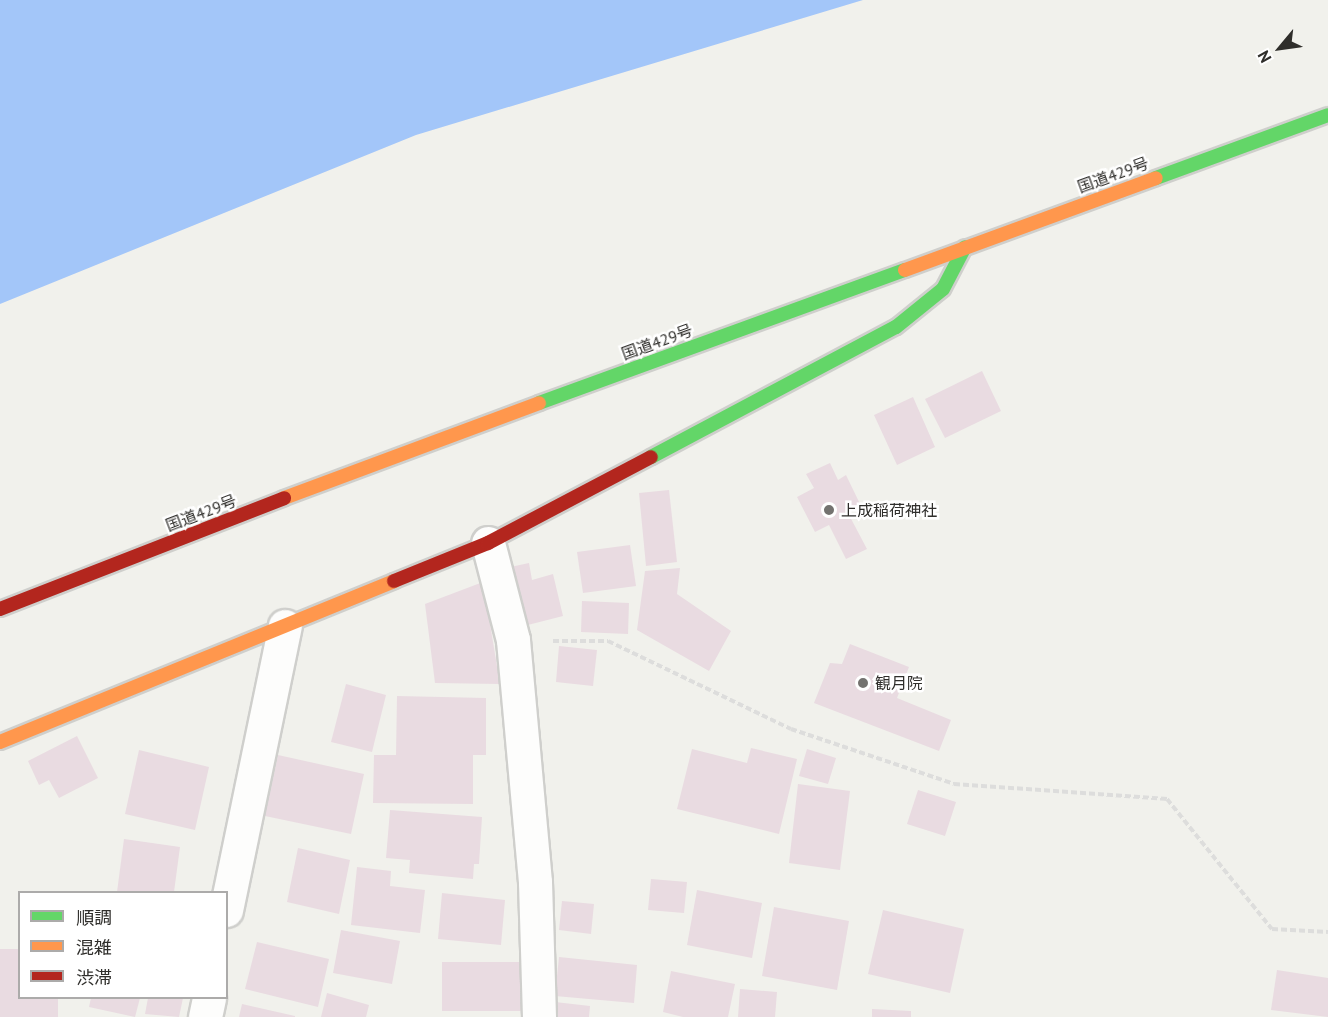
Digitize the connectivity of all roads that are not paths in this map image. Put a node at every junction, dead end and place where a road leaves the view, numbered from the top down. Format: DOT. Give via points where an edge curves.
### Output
graph roads {
  1 [pos="1328,115"];
  2 [pos="965,247"];
  3 [pos="488,543"];
  4 [pos="0,609"];
  5 [pos="285,626"];
  6 [pos="0,742"];
  7 [pos="228,900"];
  8 [pos="209,999"];
  9 [pos="205,1017"];
  10 [pos="539,1017"];
  1 -- 2 [label="main road, 国道429号"];
  2 -- 3 [label="main road" via="943,289 896,327"];
  2 -- 4 [label="main road, 国道429号" via="338,477"];
  3 -- 5 [label="main road"];
  3 -- 10 [label="street" via="513,640 535,882"];
  5 -- 6 [label="main road"];
  5 -- 7 [label="street"];
  8 -- 9 [label="street"];
}
